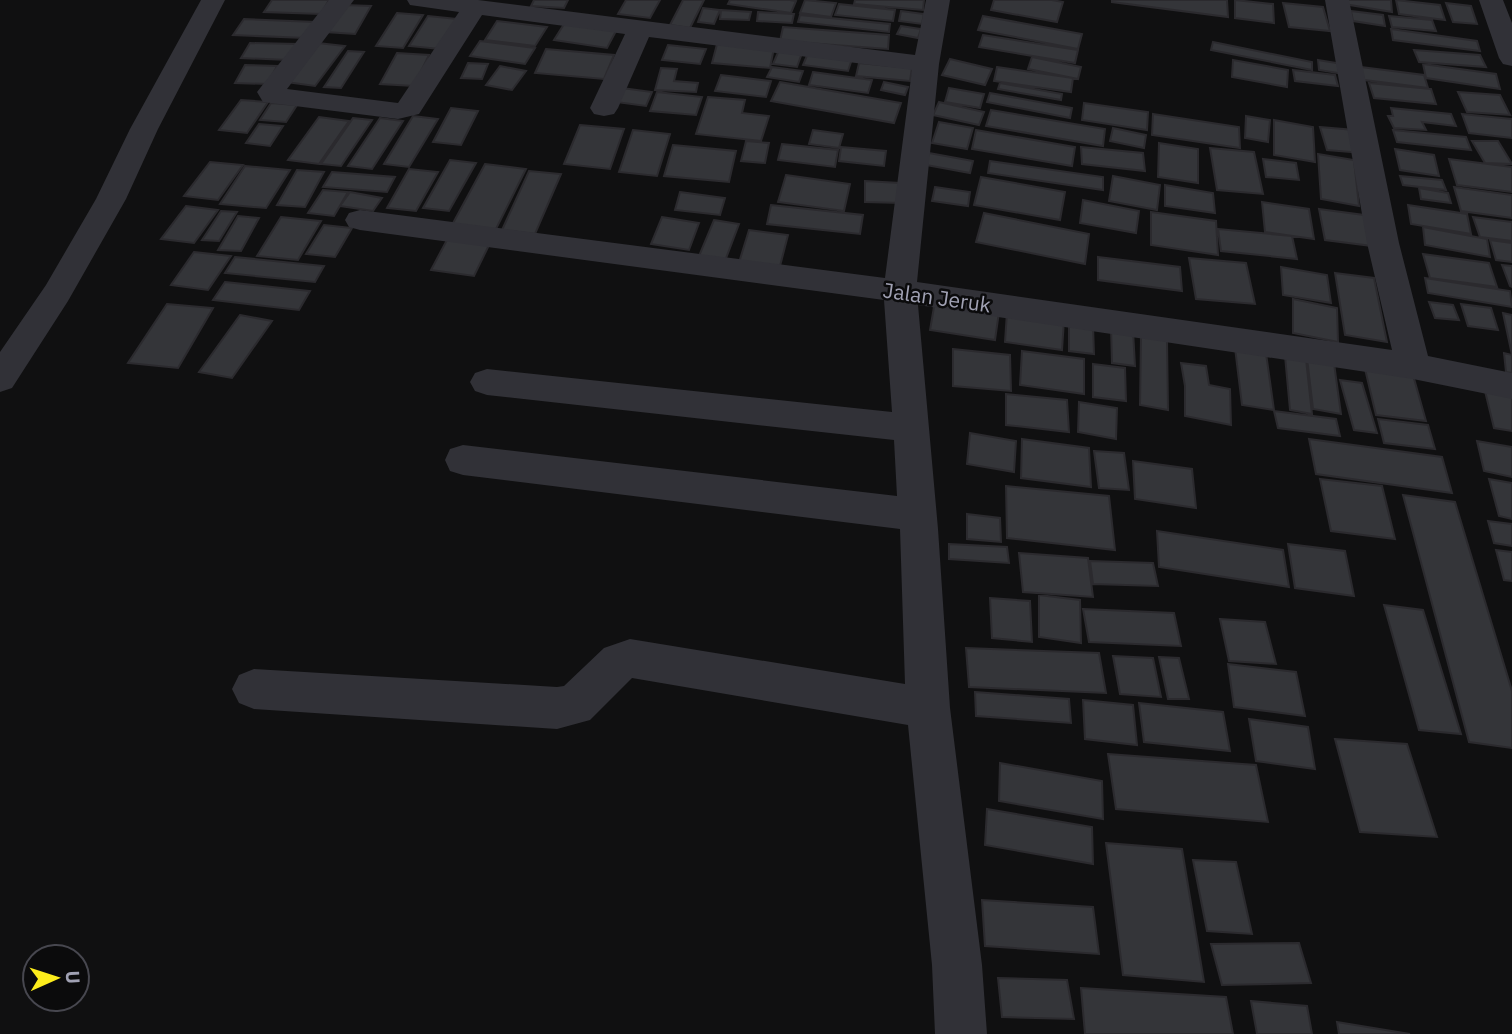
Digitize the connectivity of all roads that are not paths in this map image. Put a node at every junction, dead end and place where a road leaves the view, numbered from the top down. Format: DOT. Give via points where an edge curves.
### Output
graph roads {
  1 [pos="213,0"];
  2 [pos="342,0"];
  3 [pos="419,0"];
  4 [pos="938,0"];
  5 [pos="1337,0"];
  6 [pos="1491,0"];
  7 [pos="492,6"];
  8 [pos="640,28"];
  9 [pos="1512,58"];
  10 [pos="926,64"];
  11 [pos="604,108"];
  12 [pos="360,220"];
  13 [pos="900,291"];
  14 [pos="1413,366"];
  15 [pos="0,379"];
  16 [pos="487,382"];
  17 [pos="1512,386"];
  18 [pos="911,428"];
  19 [pos="463,460"];
  20 [pos="918,515"];
  21 [pos="254,689"];
  22 [pos="928,708"];
  23 [pos="961,1034"];
  1 -- 15 [label="street" via="111,199"];
  2 -- 7 [label="street" via="271,92 273,96 398,111 409,108"];
  3 -- 7 [label="street"];
  4 -- 10 [label="street"];
  5 -- 14 [label="street"];
  6 -- 9 [label="street"];
  7 -- 8 [label="street"];
  8 -- 10 [label="street"];
  8 -- 11 [label="street"];
  10 -- 13 [label="street"];
  12 -- 13 [label="street, Jalan Jeruk"];
  13 -- 14 [label="street, Jalan Jeruk"];
  13 -- 18 [label="street"];
  14 -- 17 [label="street, Jalan Jeruk"];
  16 -- 18 [label="street"];
  18 -- 20 [label="street"];
  19 -- 20 [label="street"];
  20 -- 22 [label="street"];
  21 -- 22 [label="street" via="557,708 575,705 619,662 630,658"];
  22 -- 23 [label="street"];
}
